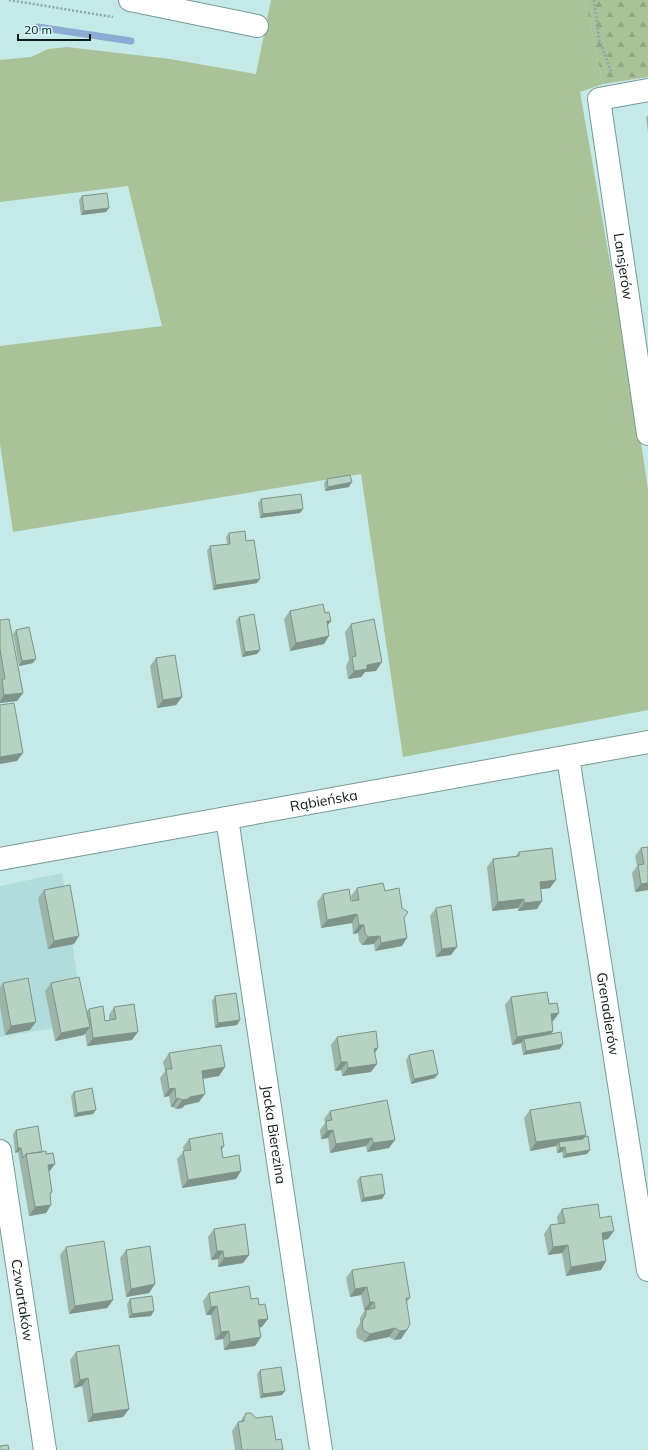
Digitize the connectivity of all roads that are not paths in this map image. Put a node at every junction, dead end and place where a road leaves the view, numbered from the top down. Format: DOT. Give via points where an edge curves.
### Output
graph roads {
  1 [pos="130,0"];
  2 [pos="257,26"];
  3 [pos="648,90"];
  4 [pos="648,434"];
  5 [pos="648,742"];
  6 [pos="568,757"];
  7 [pos="227,818"];
  8 [pos="0,859"];
  9 [pos="0,1151"];
  10 [pos="648,1270"];
  11 [pos="45,1450"];
  12 [pos="321,1450"];
  1 -- 2 [label="street"];
  3 -- 4 [label="street, Lansjerów" via="599,99"];
  5 -- 6 [label="street, Rąbieńska"];
  6 -- 7 [label="street, Rąbieńska"];
  6 -- 10 [label="street, Grenadierów"];
  7 -- 8 [label="street, Rąbieńska"];
  7 -- 12 [label="street, Jacka Bierezina"];
  9 -- 11 [label="street, Czwartaków"];
}
